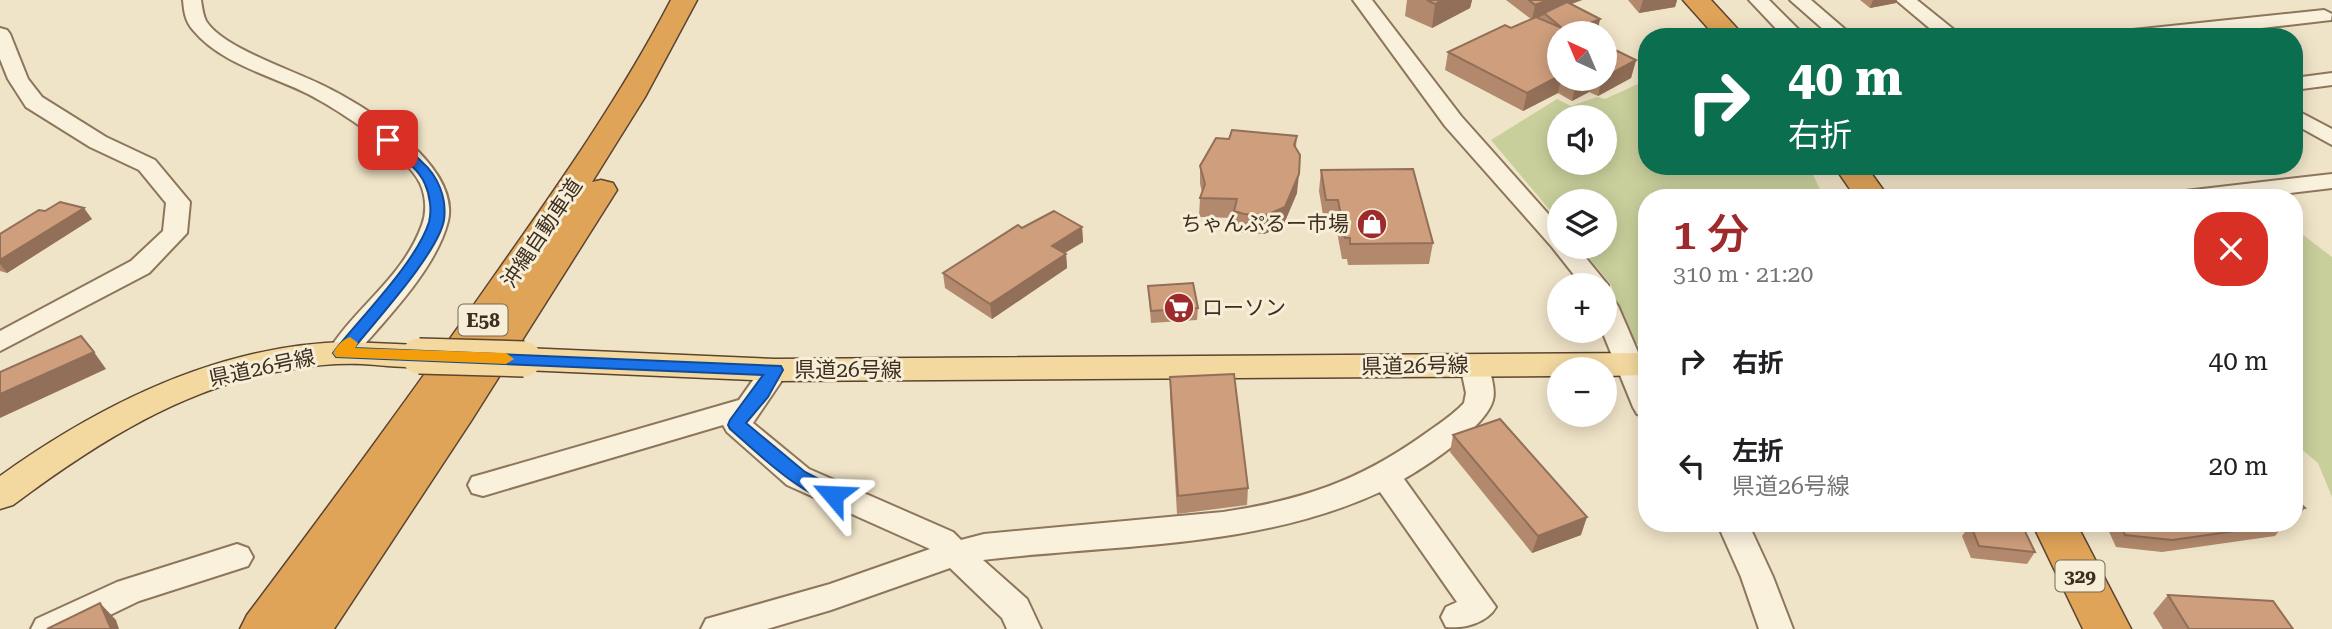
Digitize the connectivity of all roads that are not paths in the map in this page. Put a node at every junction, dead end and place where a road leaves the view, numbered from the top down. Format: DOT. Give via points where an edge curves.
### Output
graph roads {
  1 [pos="192,0"];
  2 [pos="684,0"];
  3 [pos="707,0"];
  4 [pos="1362,0"];
  5 [pos="1696,0"];
  6 [pos="1758,0"];
  7 [pos="1799,0"];
  8 [pos="1812,0"];
  9 [pos="1905,0"];
  10 [pos="2300,0"];
  11 [pos="2328,19"];
  12 [pos="1722,28"];
  13 [pos="1787,28"];
  14 [pos="1833,28"];
  15 [pos="1845,28"];
  16 [pos="1941,28"];
  17 [pos="2226,28"];
  18 [pos="0,34"];
  19 [pos="2332,79"];
  20 [pos="2303,83"];
  21 [pos="2303,120"];
  22 [pos="2332,138"];
  23 [pos="2332,181"];
  24 [pos="2263,189"];
  25 [pos="1547,227"];
  26 [pos="1574,259"];
  27 [pos="1585,273"];
  28 [pos="1617,327"];
  29 [pos="0,342"];
  30 [pos="341,353"];
  31 [pos="1638,364"];
  32 [pos="1474,365"];
  33 [pos="775,370"];
  34 [pos="747,408"];
  35 [pos="1386,477"];
  36 [pos="483,485"];
  37 [pos="0,495"];
  38 [pos="1736,532"];
  39 [pos="2058,532"];
  40 [pos="954,554"];
  41 [pos="237,558"];
  42 [pos="1458,617"];
  43 [pos="48,629"];
  44 [pos="264,629"];
  45 [pos="308,629"];
  46 [pos="718,629"];
  47 [pos="1024,629"];
  48 [pos="1776,629"];
  49 [pos="2107,629"];
  1 -- 30 [label="street" via="198,24 209,35 329,97 407,155 432,183 436,221 429,239"];
  2 -- 44 [label="highway, 沖縄自動車道 / E58" via="602,144 428,401"];
  3 -- 45 [label="highway, 沖縄自動車道 / E58" via="632,141 457,411"];
  4 -- 25 [label="street" via="1453,121"];
  5 -- 12 [label="highway"];
  6 -- 13 [label="street"];
  7 -- 14 [label="street"];
  8 -- 15 [label="street"];
  9 -- 16 [label="street"];
  10 -- 11 [label="street"];
  11 -- 17 [label="street"];
  18 -- 29 [label="street" via="18,79 34,102 98,142 147,165 178,202 175,233 140,267"];
  19 -- 20 [label="street"];
  21 -- 22 [label="street"];
  23 -- 24 [label="street"];
  26 -- 27 [label="street"];
  28 -- 31 [label="street"];
  30 -- 33 [label="main road, 県道26号線, bridge"];
  30 -- 37 [label="main road, 県道26号線" via="252,366 189,385 94,430"];
  31 -- 32 [label="main road, 県道26号線"];
  32 -- 33 [label="main road, 県道26号線"];
  32 -- 35 [label="street" via="1480,398 1474,409"];
  33 -- 34 [label="street"];
  34 -- 36 [label="street"];
  34 -- 40 [label="street" via="737,425 798,477 942,541"];
  35 -- 40 [label="street" via="1284,516 984,547"];
  35 -- 42 [label="street" via="1479,607"];
  38 -- 48 [label="street"];
  39 -- 49 [label="highway, 329"];
  40 -- 46 [label="street" via="831,597"];
  40 -- 47 [label="street" via="1015,609"];
  41 -- 43 [label="street" via="129,591"];
}
